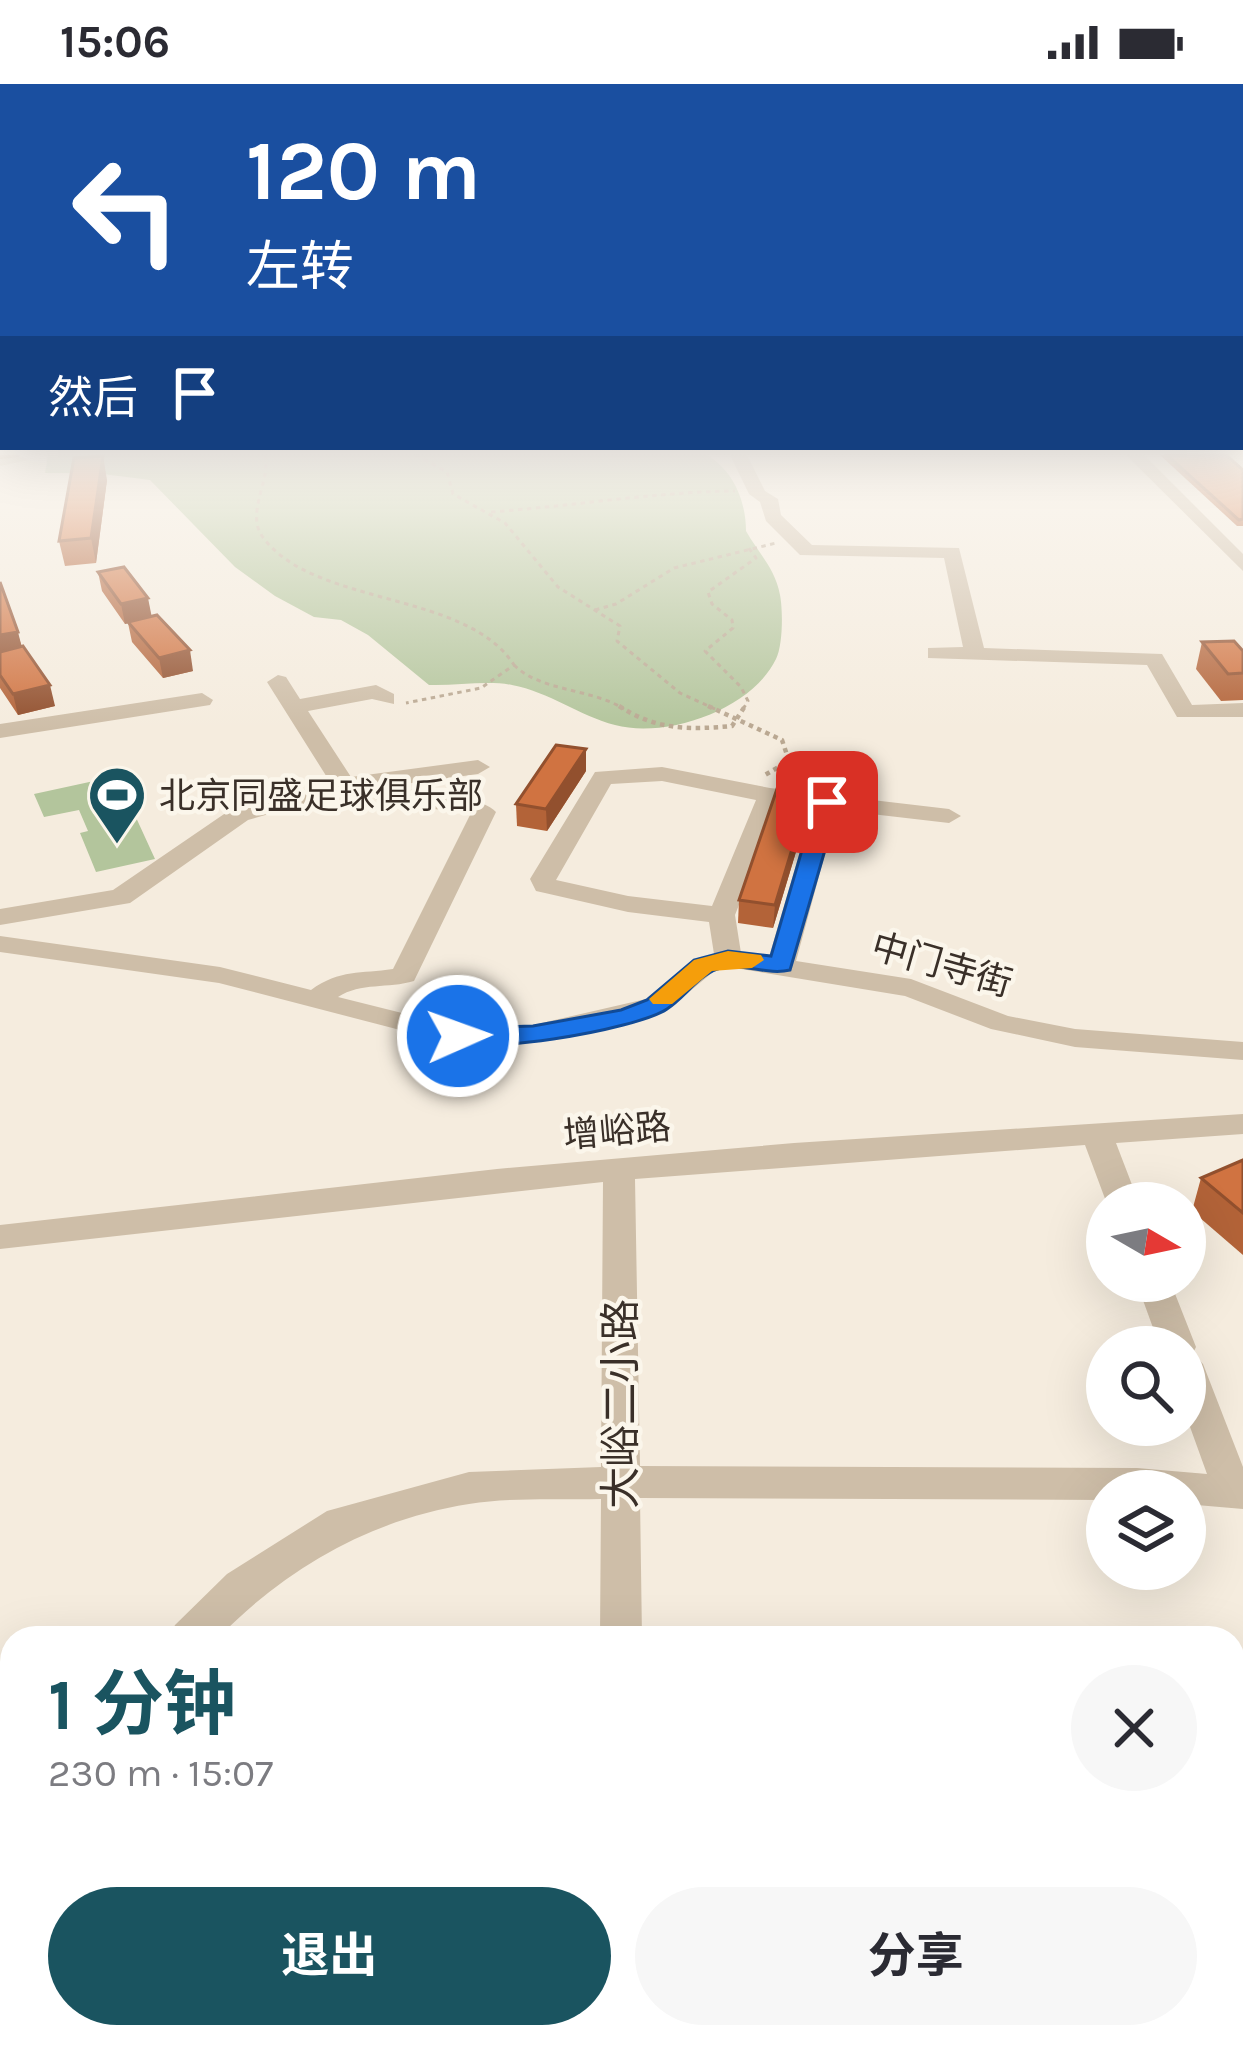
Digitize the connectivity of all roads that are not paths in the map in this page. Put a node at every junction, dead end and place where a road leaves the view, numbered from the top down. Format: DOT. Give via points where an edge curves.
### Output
graph roads {
  1 [pos="803,547"];
  2 [pos="936,653"];
  3 [pos="975,654"];
  4 [pos="394,668"];
  5 [pos="278,682"];
  6 [pos="202,700"];
  7 [pos="291,707"];
  8 [pos="1243,710"];
  9 [pos="0,731"];
  10 [pos="478,767"];
  11 [pos="344,785"];
  12 [pos="758,792"];
  13 [pos="386,798"];
  14 [pos="827,802"];
  15 [pos="949,816"];
  16 [pos="722,915"];
  17 [pos="0,917"];
  18 [pos="0,944"];
  19 [pos="728,959"];
  20 [pos="781,965"];
  21 [pos="318,998"];
  22 [pos="1243,1051"];
  23 [pos="1243,1106"];
  24 [pos="1243,1124"];
  25 [pos="1096,1133"];
  26 [pos="619,1169"];
  27 [pos="1115,1182"];
  28 [pos="0,1217"];
  29 [pos="0,1237"];
  30 [pos="1206,1415"];
  31 [pos="620,1482"];
  32 [pos="1238,1492"];
  33 [pos="202,1626"];
  34 [pos="621,1626"];
  1 -- 3 [label="street" via="952,553"];
  2 -- 3 [label="street"];
  3 -- 8 [label="street" via="1154,659 1185,712"];
  4 -- 7 [label="street" via="381,696"];
  5 -- 7 [label="street"];
  6 -- 9 [label="street"];
  7 -- 11 [label="street"];
  10 -- 11 [label="street"];
  11 -- 17 [label="street" via="238,815 121,897"];
  12 -- 14 [label="street"];
  12 -- 16 [label="street"];
  12 -- 16 [label="street" via="662,774 603,777 543,879 628,904"];
  13 -- 21 [label="street" via="484,812 404,975 350,975"];
  14 -- 15 [label="street"];
  14 -- 20 [label="street"];
  16 -- 19 [label="street"];
  18 -- 21 [label="street" via="220,974"];
  19 -- 20 [label="street, 中门寺街"];
  19 -- 21 [label="street" via="703,965 641,1011 533,1034 458,1036"];
  20 -- 22 [label="street, 中门寺街" via="910,988 1000,1023 1075,1038"];
  23 -- 28 [label="street, 增峪路" via="619,1153"];
  24 -- 25 [label="street, 增峪路"];
  25 -- 26 [label="street, 增峪路"];
  25 -- 27 [label="street"];
  26 -- 29 [label="street, 增峪路"];
  26 -- 31 [label="street, 大峪二小路"];
  30 -- 32 [label="street"];
  31 -- 32 [label="street" via="1137,1484"];
  31 -- 33 [label="street" via="469,1488 340,1522 242,1586"];
  31 -- 34 [label="street, 大峪二小路"];
}
